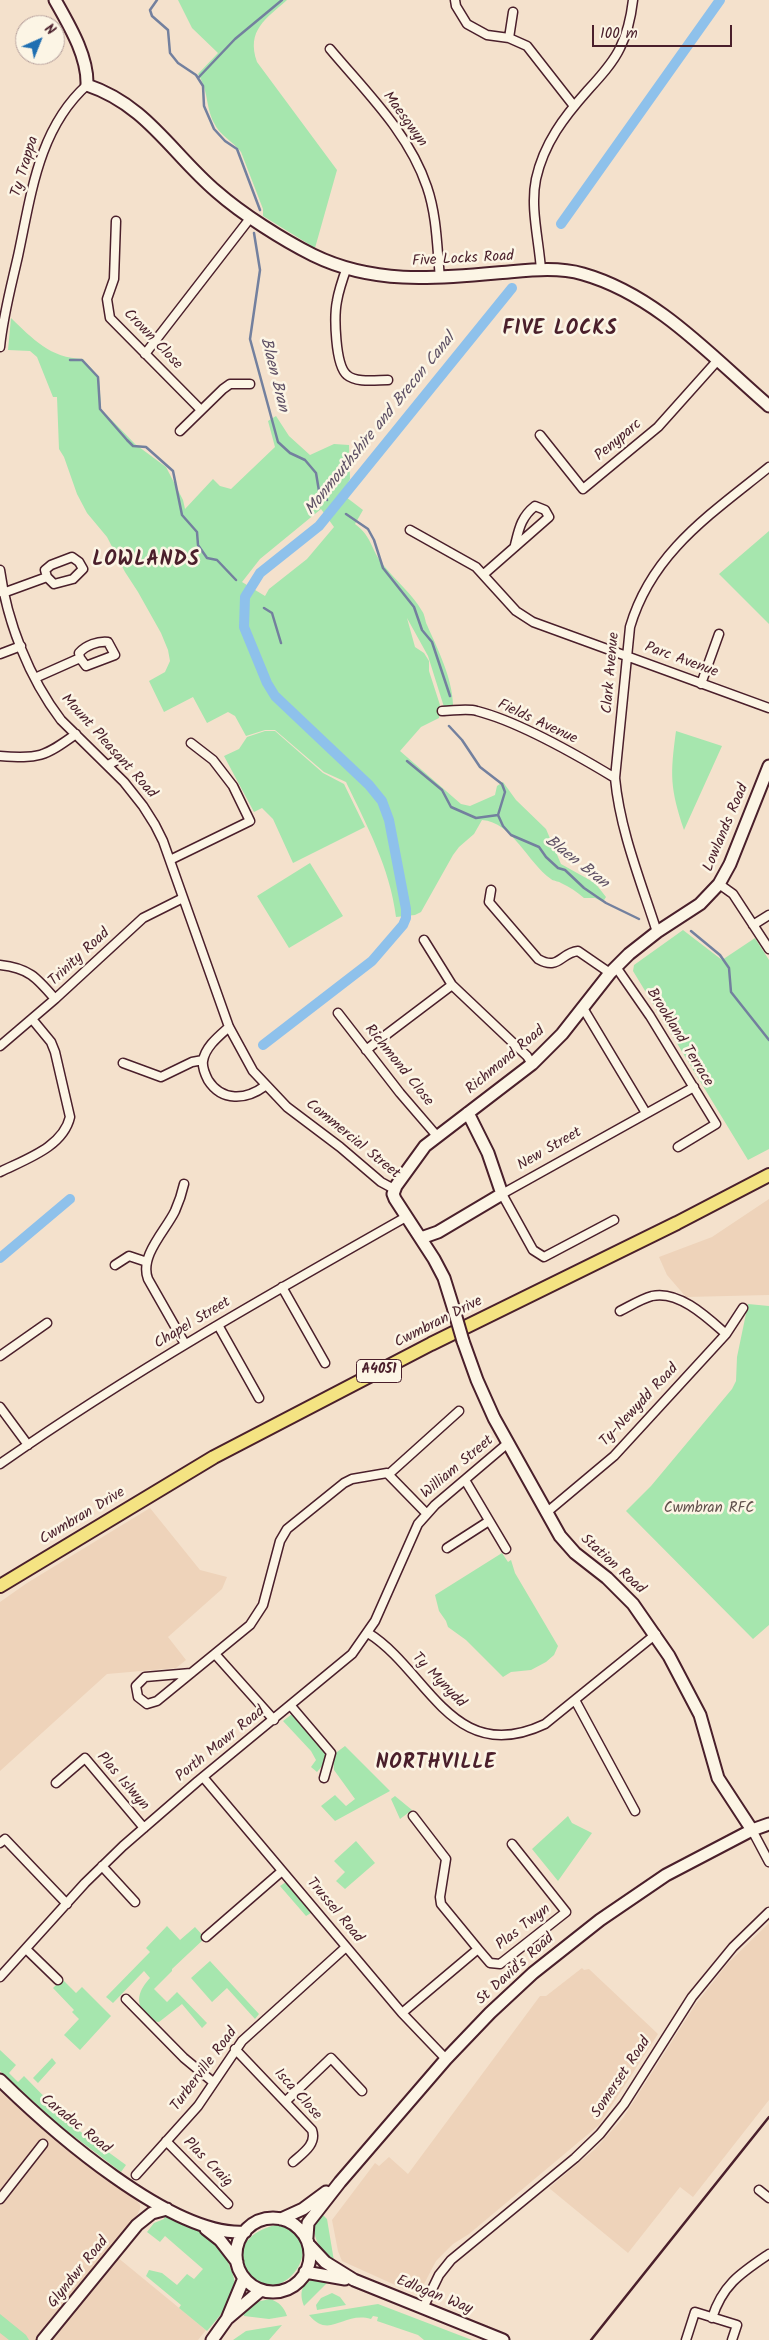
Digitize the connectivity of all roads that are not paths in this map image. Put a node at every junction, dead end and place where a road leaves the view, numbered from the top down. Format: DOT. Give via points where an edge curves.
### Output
graph roads {
  1 [pos="55,0"];
  2 [pos="455,0"];
  3 [pos="633,0"];
  4 [pos="513,12"];
  5 [pos="509,38"];
  6 [pos="330,49"];
  7 [pos="87,85"];
  8 [pos="574,106"];
  9 [pos="251,217"];
  10 [pos="116,221"];
  11 [pos="347,268"];
  12 [pos="541,270"];
  13 [pos="440,278"];
  14 [pos="1,327"];
  15 [pos="0,347"];
  16 [pos="145,354"];
  17 [pos="717,361"];
  18 [pos="388,380"];
  19 [pos="250,384"];
  20 [pos="769,406"];
  21 [pos="200,409"];
  22 [pos="180,431"];
  23 [pos="540,435"];
  24 [pos="769,467"];
  25 [pos="410,530"];
  26 [pos="515,545"];
  27 [pos="0,570"];
  28 [pos="484,574"];
  29 [pos="47,577"];
  30 [pos="3,593"];
  31 [pos="719,634"];
  32 [pos="21,646"];
  33 [pos="0,654"];
  34 [pos="626,656"];
  35 [pos="80,658"];
  36 [pos="35,678"];
  37 [pos="701,684"];
  38 [pos="769,708"];
  39 [pos="442,711"];
  40 [pos="76,734"];
  41 [pos="191,743"];
  42 [pos="0,756"];
  43 [pos="119,759"];
  44 [pos="108,764"];
  45 [pos="769,766"];
  46 [pos="615,778"];
  47 [pos="170,860"];
  48 [pos="719,884"];
  49 [pos="491,890"];
  50 [pos="183,898"];
  51 [pos="769,915"];
  52 [pos="753,925"];
  53 [pos="657,932"];
  54 [pos="424,940"];
  55 [pos="769,950"];
  56 [pos="0,965"];
  57 [pos="613,970"];
  58 [pos="452,985"];
  59 [pos="55,999"];
  60 [pos="583,1008"];
  61 [pos="338,1013"];
  62 [pos="32,1019"];
  63 [pos="229,1027"];
  64 [pos="0,1046"];
  65 [pos="366,1050"];
  66 [pos="203,1060"];
  67 [pos="123,1063"];
  68 [pos="532,1064"];
  69 [pos="265,1086"];
  70 [pos="694,1087"];
  71 [pos="468,1113"];
  72 [pos="646,1113"];
  73 [pos="437,1136"];
  74 [pos="678,1147"];
  75 [pos="0,1172"];
  76 [pos="769,1175"];
  77 [pos="184,1184"];
  78 [pos="394,1189"];
  79 [pos="502,1194"];
  80 [pos="406,1217"];
  81 [pos="614,1220"];
  82 [pos="422,1238"];
  83 [pos="147,1262"];
  84 [pos="115,1265"];
  85 [pos="282,1287"];
  86 [pos="743,1308"];
  87 [pos="620,1311"];
  88 [pos="47,1323"];
  89 [pos="218,1325"];
  90 [pos="726,1334"];
  91 [pos="463,1341"];
  92 [pos="185,1344"];
  93 [pos="0,1356"];
  94 [pos="325,1363"];
  95 [pos="259,1398"];
  96 [pos="0,1407"];
  97 [pos="459,1411"];
  98 [pos="508,1443"];
  99 [pos="28,1445"];
  100 [pos="0,1464"];
  101 [pos="389,1474"];
  102 [pos="465,1480"];
  103 [pos="426,1513"];
  104 [pos="546,1513"];
  105 [pos="490,1521"];
  106 [pos="447,1548"];
  107 [pos="506,1549"];
  108 [pos="0,1586"];
  109 [pos="368,1633"];
  110 [pos="656,1634"];
  111 [pos="215,1654"];
  112 [pos="190,1673"];
  113 [pos="575,1700"];
  114 [pos="291,1706"];
  115 [pos="274,1720"];
  116 [pos="203,1777"];
  117 [pos="324,1778"];
  118 [pos="56,1783"];
  119 [pos="634,1811"];
  120 [pos="413,1816"];
  121 [pos="769,1824"];
  122 [pos="144,1828"];
  123 [pos="752,1830"];
  124 [pos="0,1843"];
  125 [pos="512,1844"];
  126 [pos="769,1862"];
  127 [pos="102,1866"];
  128 [pos="282,1871"];
  129 [pos="135,1902"];
  130 [pos="67,1904"];
  131 [pos="769,1912"];
  132 [pos="206,1937"];
  133 [pos="346,1947"];
  134 [pos="26,1949"];
  135 [pos="478,1949"];
  136 [pos="0,1977"];
  137 [pos="58,1980"];
  138 [pos="126,1999"];
  139 [pos="402,2014"];
  140 [pos="235,2049"];
  141 [pos="446,2059"];
  142 [pos="0,2080"];
  143 [pos="213,2082"];
  144 [pos="362,2091"];
  145 [pos="286,2101"];
  146 [pos="166,2141"];
  147 [pos="43,2144"];
  148 [pos="293,2162"];
  149 [pos="136,2175"];
  150 [pos="340,2182"];
  151 [pos="135,2190"];
  152 [pos="759,2190"];
  153 [pos="769,2198"];
  154 [pos="0,2199"];
  155 [pos="228,2204"];
  156 [pos="167,2209"];
  157 [pos="281,2219"];
  158 [pos="200,2224"];
  159 [pos="138,2225"];
  160 [pos="245,2232"];
  161 [pos="308,2242"];
  162 [pos="769,2254"];
  163 [pos="237,2262"];
  164 [pos="305,2272"];
  165 [pos="244,2278"];
  166 [pos="354,2280"];
  167 [pos="261,2290"];
  168 [pos="423,2308"];
  169 [pos="712,2318"];
  170 [pos="227,2319"];
  171 [pos="43,2340"];
  172 [pos="212,2340"];
  173 [pos="503,2340"];
  174 [pos="686,2340"];
  175 [pos="732,2340"];
  1 -- 7 [label="street" via="84,63"];
  2 -- 5 [label="street" via="467,24 487,35"];
  3 -- 8 [label="street" via="630,23 620,50"];
  4 -- 5 [label="street"];
  5 -- 8 [label="street" via="527,46"];
  6 -- 13 [label="street, Maesgwyn" via="413,154 427,188 435,221"];
  7 -- 9 [label="street, Five Locks Road" via="136,110 216,192"];
  7 -- 14 [label="street, Ty Trappa" via="63,110 45,145"];
  8 -- 12 [label="street" via="555,130 536,180 534,212"];
  9 -- 11 [label="street, Five Locks Road" via="313,255"];
  9 -- 16 [label="street"];
  10 -- 16 [label="street, Crown Close" via="114,279 108,299 110,318"];
  11 -- 13 [label="street, Five Locks Road" via="414,279"];
  11 -- 18 [label="street" via="336,302 341,368 348,376 359,380"];
  12 -- 13 [label="street, Five Locks Road"];
  12 -- 17 [label="street, Five Locks Road" via="581,274 628,292 654,307"];
  14 -- 15 [label="street"];
  16 -- 21 [label="street, Crown Close"];
  17 -- 20 [label="street, Five Locks Road"];
  17 -- 23 [label="street, Penyparc" via="658,427 583,489"];
  19 -- 21 [label="street" via="230,384"];
  21 -- 22 [label="street"];
  24 -- 34 [label="street, Clark Avenue" via="668,554 637,604"];
  25 -- 28 [label="street, Parc Avenue"];
  26 -- 26 [label="street" via="521,521 527,512 535,506 545,510 549,517"];
  26 -- 28 [label="street"];
  27 -- 30 [label="street, Mount Pleasant Road"];
  28 -- 34 [label="street, Parc Avenue" via="497,592 532,622"];
  29 -- 29 [label="street" via="45,570 51,565 72,557 83,569 73,579 54,584"];
  29 -- 30 [label="street"];
  30 -- 32 [label="street, Mount Pleasant Road"];
  31 -- 37 [label="street"];
  32 -- 33 [label="street"];
  32 -- 36 [label="street, Mount Pleasant Road"];
  34 -- 37 [label="street, Parc Avenue"];
  34 -- 46 [label="street, Clark Avenue"];
  35 -- 36 [label="street"];
  36 -- 40 [label="street, Mount Pleasant Road" via="52,708"];
  37 -- 38 [label="street, Parc Avenue"];
  39 -- 46 [label="street, Fields Avenue" via="475,710 506,721"];
  40 -- 42 [label="street" via="43,755 32,758"];
  40 -- 44 [label="street, Mount Pleasant Road"];
  41 -- 47 [label="street" via="213,760 233,786 250,821"];
  43 -- 44 [label="street"];
  44 -- 47 [label="street, Mount Pleasant Road" via="143,806"];
  45 -- 48 [label="street, Lowlands Road"];
  46 -- 53 [label="street, Clark Avenue" via="618,805"];
  47 -- 50 [label="street, Mount Pleasant Road"];
  48 -- 52 [label="street" via="733,894"];
  48 -- 53 [label="street, Lowlands Road" via="700,904"];
  49 -- 57 [label="street" via="489,902 538,959 553,964 578,951"];
  50 -- 59 [label="street, Trinity Road" via="143,918"];
  50 -- 63 [label="street, Mount Pleasant Road"];
  51 -- 52 [label="street"];
  52 -- 55 [label="street"];
  53 -- 57 [label="street, Richmond Road"];
  54 -- 58 [label="street"];
  56 -- 59 [label="street" via="21,968 33,975"];
  57 -- 60 [label="street, Richmond Road"];
  57 -- 70 [label="street, Brookland Terrace" via="650,1016"];
  58 -- 65 [label="street"];
  58 -- 68 [label="street"];
  59 -- 62 [label="street, Trinity Road"];
  60 -- 68 [label="street, Richmond Road"];
  60 -- 72 [label="street"];
  61 -- 65 [label="street, Richmond Close"];
  62 -- 64 [label="street, Trinity Road"];
  62 -- 75 [label="street" via="55,1052 70,1117 68,1127 52,1144"];
  63 -- 66 [label="street" via="213,1042"];
  63 -- 69 [label="street, Commercial Street" via="242,1054"];
  65 -- 73 [label="street, Richmond Close"];
  66 -- 67 [label="street" via="162,1077"];
  66 -- 69 [label="street" via="206,1077 224,1095 252,1095"];
  68 -- 71 [label="street, Richmond Road"];
  69 -- 78 [label="street, Commercial Street" via="368,1172"];
  70 -- 72 [label="street, New Street"];
  70 -- 74 [label="street, Brookland Terrace" via="716,1124"];
  71 -- 73 [label="street, Richmond Road"];
  71 -- 79 [label="street" via="488,1153"];
  72 -- 79 [label="street, New Street"];
  73 -- 78 [label="street, Richmond Road" via="425,1146"];
  76 -- 108 [label="main road, Cwmbran Drive / A4051" via="214,1457"];
  77 -- 83 [label="street" via="176,1210"];
  78 -- 80 [label="street, Commercial Street" via="395,1199"];
  79 -- 81 [label="street" via="533,1250 540,1256 548,1256"];
  79 -- 82 [label="street, New Street"];
  80 -- 82 [label="street, Commercial Street"];
  80 -- 85 [label="street, Chapel Street"];
  82 -- 91 [label="street, Commercial Street, bridge" via="444,1278"];
  83 -- 84 [label="street" via="130,1256"];
  83 -- 92 [label="street" via="148,1279"];
  85 -- 89 [label="street, Chapel Street"];
  85 -- 94 [label="street"];
  86 -- 90 [label="street, Ty-Newydd Road"];
  87 -- 90 [label="street" via="651,1296 666,1296 696,1310"];
  88 -- 93 [label="street"];
  89 -- 92 [label="street, Chapel Street"];
  89 -- 95 [label="street"];
  90 -- 104 [label="street, Ty-Newydd Road" via="614,1456"];
  91 -- 98 [label="street, Station Road" via="477,1380"];
  92 -- 99 [label="street, Chapel Street"];
  96 -- 99 [label="street"];
  97 -- 101 [label="street"];
  98 -- 102 [label="street, William Street"];
  98 -- 104 [label="street, Station Road"];
  99 -- 100 [label="street, Chapel Street"];
  101 -- 103 [label="street"];
  101 -- 111 [label="street" via="381,1473 344,1483 287,1529 258,1615"];
  102 -- 103 [label="street, William Street"];
  102 -- 105 [label="street"];
  103 -- 109 [label="street, Porth Mawr Road" via="413,1533"];
  104 -- 110 [label="street, Station Road" via="566,1544 624,1594"];
  105 -- 106 [label="street"];
  105 -- 107 [label="street"];
  109 -- 113 [label="street, Ty Mynydd" via="386,1647 449,1714 480,1731 502,1735 526,1733 545,1724"];
  109 -- 114 [label="street, Porth Mawr Road" via="352,1654"];
  110 -- 113 [label="street, Ty Mynydd"];
  110 -- 123 [label="street, Station Road" via="700,1715 718,1778"];
  111 -- 112 [label="street"];
  111 -- 115 [label="street"];
  112 -- 112 [label="street" via="155,1702 147,1704 138,1697 136,1686 145,1677"];
  113 -- 119 [label="street"];
  114 -- 115 [label="street, Porth Mawr Road"];
  114 -- 117 [label="street" via="331,1753"];
  115 -- 116 [label="street, Porth Mawr Road"];
  116 -- 122 [label="street, Porth Mawr Road"];
  116 -- 128 [label="street, Trussel Road"];
  118 -- 122 [label="street, Plas Islwyn" via="85,1758"];
  120 -- 135 [label="street" via="446,1859 441,1904"];
  121 -- 123 [label="street, St David's Road"];
  122 -- 127 [label="street, Porth Mawr Road"];
  123 -- 126 [label="street, Station Road"];
  123 -- 141 [label="street, St David's Road" via="666,1875 600,1920 533,1973"];
  124 -- 130 [label="street" via="5,1838"];
  125 -- 135 [label="street, Plas Twyn" via="566,1912 500,1964 492,1964"];
  127 -- 129 [label="street"];
  127 -- 130 [label="street, Porth Mawr Road"];
  128 -- 132 [label="street"];
  128 -- 133 [label="street, Trussel Road"];
  130 -- 134 [label="street, Porth Mawr Road"];
  131 -- 168 [label="street, Somerset Road" via="703,1983 606,2127 582,2152 450,2260"];
  133 -- 139 [label="street, Trussel Road"];
  133 -- 140 [label="street, Turberville Road"];
  134 -- 136 [label="street, Porth Mawr Road"];
  134 -- 137 [label="street"];
  135 -- 139 [label="street"];
  138 -- 143 [label="street" via="184,2058"];
  139 -- 141 [label="street, Trussel Road"];
  140 -- 143 [label="street, Turberville Road"];
  140 -- 145 [label="street, Isca Close"];
  141 -- 150 [label="street, St David's Road"];
  142 -- 151 [label="street, Caradoc Road" via="56,2132"];
  143 -- 146 [label="street, Turberville Road" via="192,2113"];
  144 -- 145 [label="street" via="331,2058"];
  145 -- 148 [label="street, Isca Close" via="308,2124 314,2136 311,2145"];
  146 -- 149 [label="street, Turberville Road"];
  146 -- 155 [label="street, Plas Craig"];
  147 -- 154 [label="street"];
  150 -- 157 [label="street, St David's Road" via="303,2209"];
  150 -- 161 [label="street, St David's Road" via="308,2222"];
  151 -- 156 [label="street, Caradoc Road"];
  151 -- 159 [label="street" via="144,2208"];
  152 -- 153 [label="street"];
  156 -- 158 [label="street, Caradoc Road"];
  156 -- 159 [label="street" via="152,2213"];
  157 -- 160 [label="street, St David's Road" via="265,2221"];
  157 -- 161 [label="street" via="298,2226"];
  158 -- 160 [label="street, Caradoc Road" via="226,2232"];
  158 -- 163 [label="street, Caradoc Road" via="220,2240"];
  159 -- 171 [label="street, Glyndwr Road"];
  160 -- 163 [label="street" via="238,2246"];
  161 -- 164 [label="street, St David's Road"];
  161 -- 166 [label="street, Edlogan Way" via="325,2262"];
  162 -- 169 [label="street" via="723,2291"];
  163 -- 165 [label="street"];
  164 -- 166 [label="street, Edlogan Way"];
  164 -- 167 [label="street" via="289,2288 272,2292"];
  165 -- 167 [label="street"];
  165 -- 170 [label="street"];
  166 -- 168 [label="street, Edlogan Way"];
  167 -- 170 [label="street"];
  168 -- 173 [label="street, Edlogan Way"];
  169 -- 174 [label="street" via="695,2312"];
  169 -- 175 [label="street" via="737,2326"];
  170 -- 172 [label="street"];
}
